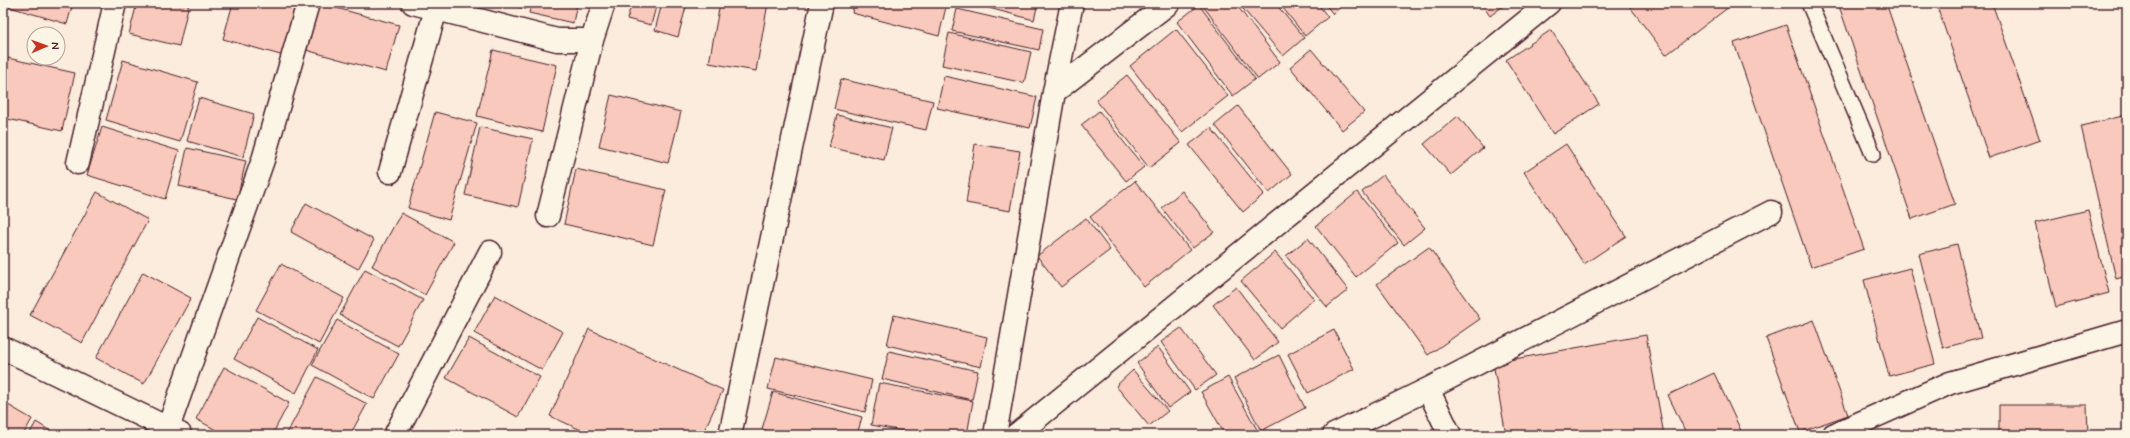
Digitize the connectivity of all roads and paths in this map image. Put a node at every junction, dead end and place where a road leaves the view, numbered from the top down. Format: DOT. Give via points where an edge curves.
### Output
graph roads {
  1 [pos="115,3"];
  2 [pos="308,3"];
  3 [pos="413,3"];
  4 [pos="604,3"];
  5 [pos="822,3"];
  6 [pos="1072,3"];
  7 [pos="1169,3"];
  8 [pos="1549,3"];
  9 [pos="1809,3"];
  10 [pos="436,9"];
  11 [pos="592,40"];
  12 [pos="1054,92"];
  13 [pos="1873,154"];
  14 [pos="78,163"];
  15 [pos="390,172"];
  16 [pos="1770,212"];
  17 [pos="548,216"];
  18 [pos="490,252"];
  19 [pos="2127,331"];
  20 [pos="3,348"];
  21 [pos="1428,389"];
  22 [pos="174,431"];
  23 [pos="395,435"];
  24 [pos="730,435"];
  25 [pos="995,435"];
  26 [pos="1016,435"];
  27 [pos="1334,435"];
  28 [pos="1450,435"];
  29 [pos="1833,435"];
  1 -- 14 [label="street"];
  2 -- 22 [label="street" via="263,160"];
  3 -- 10 [label="street"];
  4 -- 11 [label="street"];
  5 -- 24 [label="street"];
  6 -- 12 [label="street"];
  7 -- 12 [label="street"];
  8 -- 26 [label="street"];
  9 -- 13 [label="lane"];
  10 -- 11 [label="street" via="557,40"];
  10 -- 15 [label="street"];
  11 -- 17 [label="street"];
  12 -- 25 [label="street"];
  16 -- 21 [label="street"];
  18 -- 23 [label="street"];
  19 -- 29 [label="street" via="1950,382"];
  20 -- 22 [label="street"];
  21 -- 27 [label="street"];
  21 -- 28 [label="street"];
}
